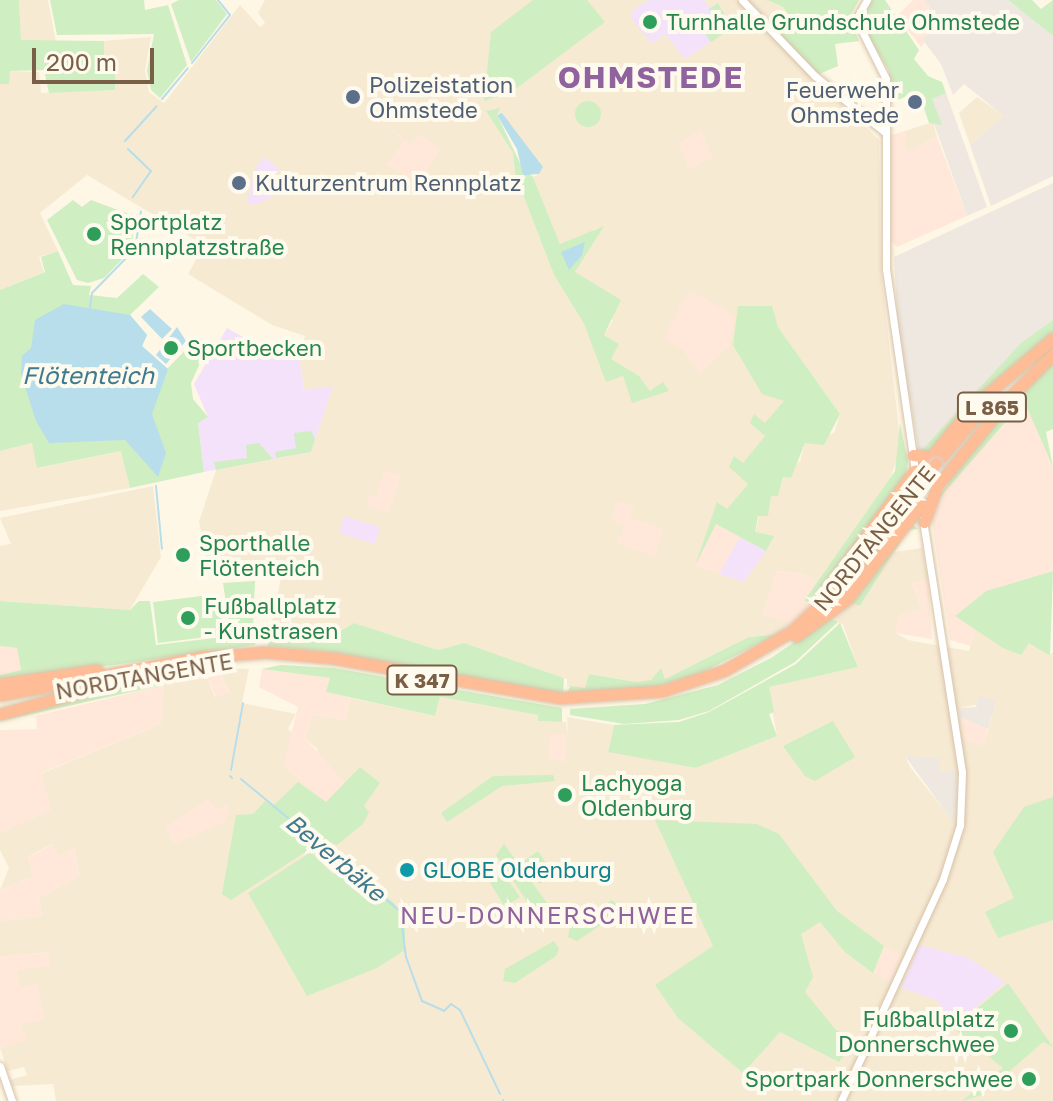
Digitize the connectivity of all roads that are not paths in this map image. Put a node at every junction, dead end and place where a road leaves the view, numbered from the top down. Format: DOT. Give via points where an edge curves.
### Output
graph roads {
  1 [pos="742,0"];
  2 [pos="867,0"];
  3 [pos="886,133"];
  4 [pos="1053,340"];
  5 [pos="1053,352"];
  6 [pos="913,455"];
  7 [pos="935,464"];
  8 [pos="916,478"];
  9 [pos="933,491"];
  10 [pos="921,504"];
  11 [pos="903,517"];
  12 [pos="924,524"];
  13 [pos="826,606"];
  14 [pos="250,656"];
  15 [pos="141,668"];
  16 [pos="155,672"];
  17 [pos="0,684"];
  18 [pos="0,695"];
  19 [pos="0,702"];
  20 [pos="0,714"];
  21 [pos="0,1066"];
  22 [pos="12,1101"];
  23 [pos="841,1101"];
  1 -- 3 [label="main road" via="815,76"];
  2 -- 3 [label="main road" via="856,19 885,74"];
  3 -- 6 [label="main road" via="886,269"];
  4 -- 7 [label="highway, NORDTANGENTE / L 865" via="999,389"];
  5 -- 7 [label="highway, NORDTANGENTE / L 865"];
  5 -- 9 [label="highway"];
  6 -- 7 [label="highway"];
  6 -- 8 [label="main road"];
  7 -- 8 [label="highway"];
  7 -- 11 [label="highway, NORDTANGENTE / K 347, bridge"];
  8 -- 9 [label="highway"];
  8 -- 10 [label="main road"];
  8 -- 13 [label="highway, K 347" via="904,488"];
  9 -- 12 [label="highway"];
  10 -- 11 [label="highway, K 347"];
  10 -- 12 [label="main road"];
  11 -- 12 [label="highway"];
  11 -- 13 [label="highway, NORDTANGENTE / K 347"];
  12 -- 23 [label="main road" via="961,761 960,825 948,868"];
  13 -- 14 [label="highway, NORDTANGENTE / K 347" via="794,633 692,683 574,702 333,658"];
  14 -- 15 [label="highway, NORDTANGENTE / K 347"];
  14 -- 16 [label="highway, NORDTANGENTE / K 347"];
  15 -- 17 [label="highway, K 347"];
  15 -- 18 [label="highway, NORDTANGENTE / K 347"];
  16 -- 19 [label="highway, NORDTANGENTE / K 347"];
  16 -- 20 [label="highway, K 347"];
  21 -- 22 [label="main road"];
}
